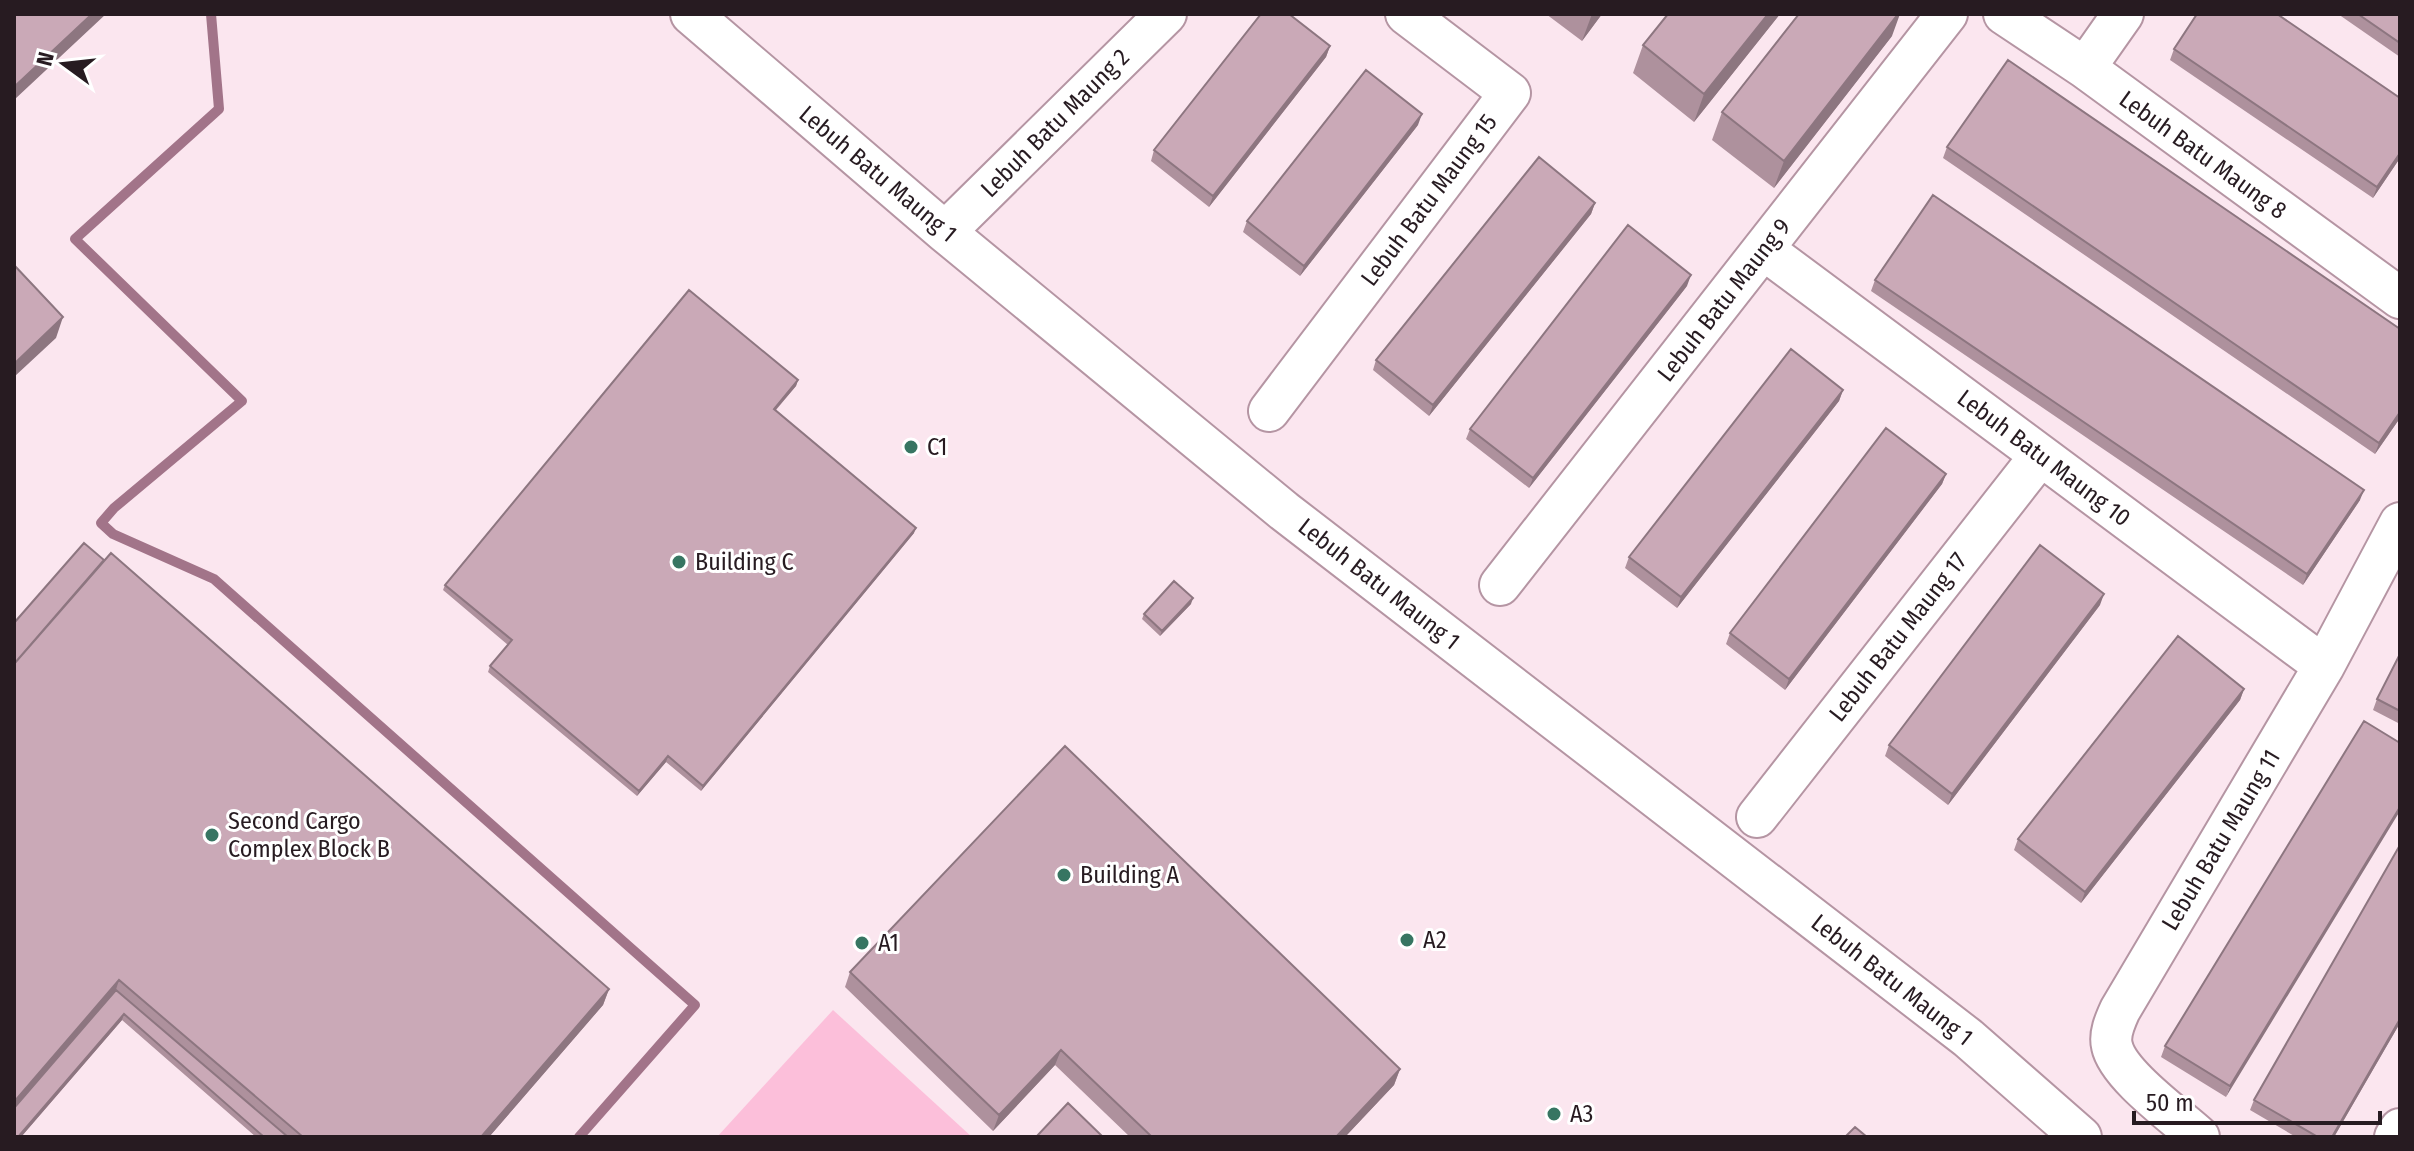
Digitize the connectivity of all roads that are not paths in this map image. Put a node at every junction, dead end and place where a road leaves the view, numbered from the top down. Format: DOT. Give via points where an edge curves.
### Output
graph roads {
  1 [pos="691,14"];
  2 [pos="1166,14"];
  3 [pos="1406,14"];
  4 [pos="1947,14"];
  5 [pos="2004,14"];
  6 [pos="2123,14"];
  7 [pos="2085,68"];
  8 [pos="945,232"];
  9 [pos="1763,249"];
  10 [pos="2400,298"];
  11 [pos="1269,411"];
  12 [pos="2040,456"];
  13 [pos="2400,523"];
  14 [pos="1500,585"];
  15 [pos="2324,666"];
  16 [pos="1757,817"];
  17 [pos="2400,1129"];
  18 [pos="2081,1137"];
  19 [pos="2199,1137"];
  20 [pos="2395,1137"];
  1 -- 8 [label="street, Lebuh Batu Maung 1"];
  2 -- 8 [label="street, Lebuh Batu Maung 2"];
  3 -- 11 [label="street, Lebuh Batu Maung 15" via="1510,93"];
  4 -- 9 [label="street, Lebuh Batu Maung 9"];
  5 -- 7 [label="street, Lebuh Batu Maung 8"];
  6 -- 7 [label="street"];
  7 -- 10 [label="street, Lebuh Batu Maung 8"];
  8 -- 18 [label="street, Lebuh Batu Maung 1" via="1284,511 1968,1038"];
  9 -- 12 [label="street, Lebuh Batu Maung 10"];
  9 -- 14 [label="street, Lebuh Batu Maung 9"];
  12 -- 15 [label="street, Lebuh Batu Maung 10"];
  12 -- 16 [label="street, Lebuh Batu Maung 17"];
  13 -- 15 [label="street, Lebuh Batu Maung 11"];
  15 -- 19 [label="street, Lebuh Batu Maung 11" via="2113,1026 2111,1043 2125,1072"];
  17 -- 20 [label="street"];
}
